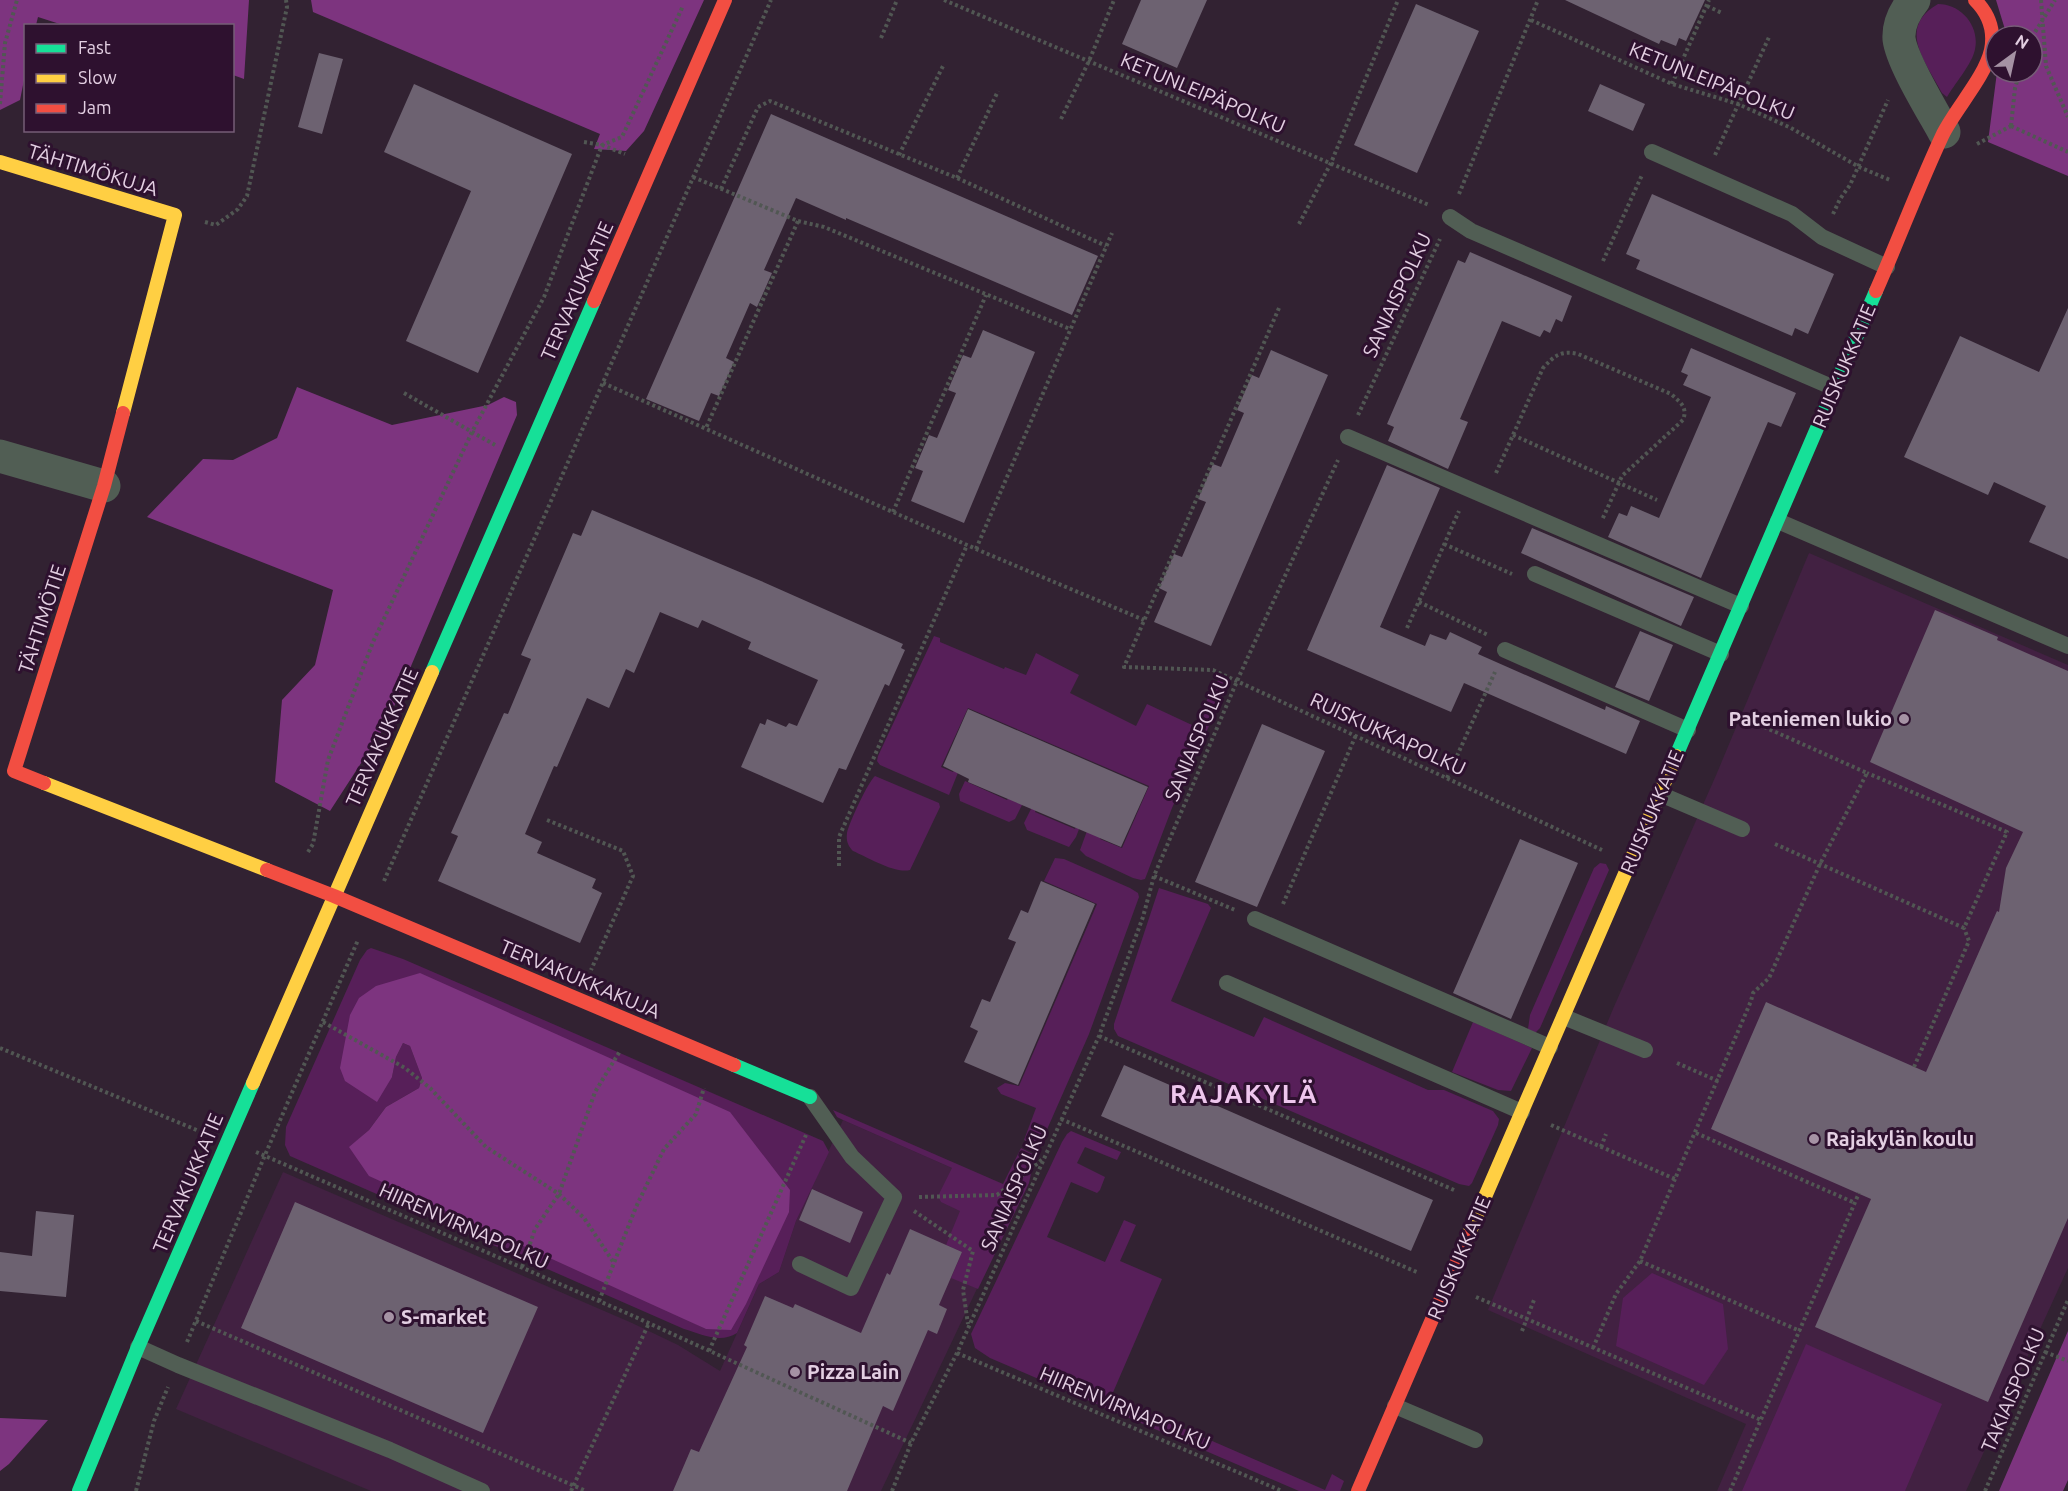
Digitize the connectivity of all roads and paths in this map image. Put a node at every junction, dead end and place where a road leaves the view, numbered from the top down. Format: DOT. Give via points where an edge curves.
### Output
graph roads {
  1 [pos="17,0"];
  2 [pos="286,0"];
  3 [pos="686,0"];
  4 [pos="725,0"];
  5 [pos="771,0"];
  6 [pos="897,0"];
  7 [pos="944,0"];
  8 [pos="1114,0"];
  9 [pos="1398,0"];
  10 [pos="1538,0"];
  11 [pos="1709,0"];
  12 [pos="1914,0"];
  13 [pos="1975,0"];
  14 [pos="2041,0"];
  15 [pos="2055,0"];
  16 [pos="1707,6"];
  17 [pos="1722,14"];
  18 [pos="2042,19"];
  19 [pos="1531,20"];
  20 [pos="2039,24"];
  21 [pos="1770,35"];
  22 [pos="881,38"];
  23 [pos="1089,61"];
  24 [pos="943,66"];
  25 [pos="1672,84"];
  26 [pos="2016,84"];
  27 [pos="998,91"];
  28 [pos="1890,97"];
  29 [pos="0,104"];
  30 [pos="1738,104"];
  31 [pos="2068,117"];
  32 [pos="1061,119"];
  33 [pos="2011,126"];
  34 [pos="1944,132"];
  35 [pos="584,142"];
  36 [pos="602,145"];
  37 [pos="1971,151"];
  38 [pos="1653,152"];
  39 [pos="2068,152"];
  40 [pos="899,155"];
  41 [pos="0,162"];
  42 [pos="1331,163"];
  43 [pos="653,165"];
  44 [pos="1859,166"];
  45 [pos="1706,175"];
  46 [pos="693,177"];
  47 [pos="957,178"];
  48 [pos="722,189"];
  49 [pos="1919,193"];
  50 [pos="175,215"];
  51 [pos="1450,217"];
  52 [pos="798,221"];
  53 [pos="1299,224"];
  54 [pos="1112,233"];
  55 [pos="1822,237"];
  56 [pos="1106,246"];
  57 [pos="1887,267"];
  58 [pos="1593,284"];
  59 [pos="986,295"];
  60 [pos="1279,308"];
  61 [pos="1070,329"];
  62 [pos="603,383"];
  63 [pos="1834,388"];
  64 [pos="404,393"];
  65 [pos="706,428"];
  66 [pos="472,432"];
  67 [pos="1513,435"];
  68 [pos="1348,436"];
  69 [pos="0,456"];
  70 [pos="524,461"];
  71 [pos="1618,483"];
  72 [pos="104,486"];
  73 [pos="1468,488"];
  74 [pos="1486,496"];
  75 [pos="1657,500"];
  76 [pos="893,512"];
  77 [pos="1778,521"];
  78 [pos="1592,541"];
  79 [pos="1444,544"];
  80 [pos="967,545"];
  81 [pos="976,549"];
  82 [pos="1535,574"];
  83 [pos="1419,602"];
  84 [pos="1742,606"];
  85 [pos="1144,620"];
  86 [pos="1407,628"];
  87 [pos="2068,645"];
  88 [pos="1505,650"];
  89 [pos="1721,654"];
  90 [pos="1237,681"];
  91 [pos="1723,708"];
  92 [pos="1688,730"];
  93 [pos="1356,735"];
  94 [pos="7,768"];
  95 [pos="1867,773"];
  96 [pos="1447,778"];
  97 [pos="1660,794"];
  98 [pos="547,820"];
  99 [pos="1742,830"];
  100 [pos="1775,844"];
  101 [pos="1630,863"];
  102 [pos="1820,864"];
  103 [pos="839,866"];
  104 [pos="1154,876"];
  105 [pos="288,878"];
  106 [pos="390,887"];
  107 [pos="334,896"];
  108 [pos="371,912"];
  109 [pos="1255,919"];
  110 [pos="1273,927"];
  111 [pos="1964,928"];
  112 [pos="588,976"];
  113 [pos="1227,983"];
  114 [pos="1563,1017"];
  115 [pos="323,1022"];
  116 [pos="1099,1036"];
  117 [pos="623,1046"];
  118 [pos="1550,1047"];
  119 [pos="0,1048"];
  120 [pos="1645,1050"];
  121 [pos="1677,1063"];
  122 [pos="1914,1067"];
  123 [pos="706,1081"];
  124 [pos="1718,1081"];
  125 [pos="810,1097"];
  126 [pos="1522,1112"];
  127 [pos="1061,1119"];
  128 [pos="1542,1121"];
  129 [pos="810,1126"];
  130 [pos="1696,1133"];
  131 [pos="1606,1134"];
  132 [pos="227,1143"];
  133 [pos="1601,1148"];
  134 [pos="265,1155"];
  135 [pos="1043,1159"];
  136 [pos="1675,1179"];
  137 [pos="1859,1193"];
  138 [pos="559,1194"];
  139 [pos="894,1197"];
  140 [pos="1483,1203"];
  141 [pos="1855,1203"];
  142 [pos="1640,1260"];
  143 [pos="614,1263"];
  144 [pos="800,1264"];
  145 [pos="522,1267"];
  146 [pos="1447,1285"];
  147 [pos="1467,1293"];
  148 [pos="1534,1300"];
  149 [pos="2068,1300"];
  150 [pos="599,1301"];
  151 [pos="1526,1319"];
  152 [pos="196,1321"];
  153 [pos="649,1323"];
  154 [pos="969,1326"];
  155 [pos="1521,1331"];
  156 [pos="1800,1331"];
  157 [pos="138,1347"];
  158 [pos="1593,1348"];
  159 [pos="709,1351"];
  160 [pos="2045,1352"];
  161 [pos="957,1353"];
  162 [pos="2068,1361"];
  163 [pos="177,1365"];
  164 [pos="1395,1406"];
  165 [pos="1761,1420"];
  166 [pos="1475,1440"];
  167 [pos="911,1443"];
  168 [pos="573,1485"];
  169 [pos="79,1491"];
  170 [pos="136,1491"];
  171 [pos="482,1491"];
  172 [pos="571,1491"];
  173 [pos="586,1491"];
  174 [pos="892,1491"];
  175 [pos="1282,1491"];
  176 [pos="1358,1491"];
  177 [pos="1730,1491"];
  178 [pos="1985,1491"];
  1 -- 29 [label="path" via="5,43"];
  2 -- 50 [label="path" via="248,196 216,225"];
  3 -- 36 [label="path" via="622,137"];
  4 -- 43 [label="street, TERVAKUKKATIE"];
  5 -- 46 [label="path"];
  6 -- 22 [label="path"];
  7 -- 23 [label="path, KETUNLEIPÄPOLKU"];
  8 -- 23 [label="path"];
  9 -- 42 [label="path"];
  10 -- 19 [label="path, SANIAISPOLKU"];
  11 -- 16 [label="path"];
  12 -- 34 [label="street" via="1904,15 1899,40"];
  13 -- 34 [label="street, RUISKUKKATIE" via="1986,10 1993,29 1992,50"];
  14 -- 18 [label="path"];
  15 -- 18 [label="path"];
  16 -- 17 [label="path"];
  16 -- 25 [label="path"];
  18 -- 20 [label="path"];
  18 -- 31 [label="path" via="2046,66"];
  19 -- 25 [label="path, KETUNLEIPÄPOLKU"];
  19 -- 51 [label="path, SANIAISPOLKU"];
  21 -- 30 [label="path"];
  23 -- 32 [label="path"];
  23 -- 42 [label="path, KETUNLEIPÄPOLKU"];
  24 -- 40 [label="path"];
  25 -- 30 [label="path, KETUNLEIPÄPOLKU"];
  26 -- 33 [label="path"];
  27 -- 47 [label="path"];
  28 -- 44 [label="path"];
  30 -- 44 [label="path, KETUNLEIPÄPOLKU"];
  30 -- 45 [label="path"];
  33 -- 37 [label="path" via="1976,144"];
  33 -- 39 [label="path"];
  34 -- 49 [label="street, RUISKUKKATIE"];
  35 -- 36 [label="path"];
  36 -- 43 [label="path"];
  36 -- 66 [label="path" via="543,297"];
  38 -- 45 [label="lane"];
  38 -- 58 [label="path"];
  40 -- 47 [label="path"];
  40 -- 48 [label="path" via="770,101 758,107"];
  41 -- 50 [label="street, TÄHTIMÖKUJA"];
  42 -- 51 [label="path, KETUNLEIPÄPOLKU" via="1431,205"];
  42 -- 53 [label="path"];
  43 -- 70 [label="street, TERVAKUKKATIE"];
  44 -- 49 [label="path, KETUNLEIPÄPOLKU"];
  44 -- 55 [label="path"];
  45 -- 55 [label="lane" via="1792,214"];
  46 -- 48 [label="path"];
  46 -- 62 [label="path"];
  47 -- 56 [label="path"];
  48 -- 52 [label="path"];
  49 -- 57 [label="street, RUISKUKKATIE"];
  50 -- 72 [label="street, TÄHTIMÖTIE"];
  51 -- 58 [label="lane" via="1471,231"];
  51 -- 68 [label="path, SANIAISPOLKU"];
  52 -- 59 [label="path" via="824,227"];
  52 -- 65 [label="path"];
  54 -- 56 [label="path"];
  55 -- 57 [label="lane"];
  56 -- 61 [label="path"];
  57 -- 63 [label="street, RUISKUKKATIE"];
  58 -- 63 [label="lane"];
  59 -- 61 [label="path"];
  59 -- 76 [label="path"];
  60 -- 85 [label="path"];
  61 -- 81 [label="path"];
  62 -- 65 [label="path"];
  62 -- 106 [label="path" via="384,882"];
  63 -- 77 [label="street, RUISKUKKATIE"];
  64 -- 66 [label="path"];
  65 -- 76 [label="path"];
  66 -- 70 [label="path"];
  66 -- 105 [label="path" via="373,642 328,760 313,844"];
  67 -- 71 [label="path"];
  67 -- 71 [label="path" via="1543,368 1565,351 1671,394 1682,403 1686,413 1683,420"];
  67 -- 74 [label="path"];
  68 -- 73 [label="lane"];
  68 -- 90 [label="path, SANIAISPOLKU"];
  69 -- 72 [label="street"];
  70 -- 107 [label="street, TERVAKUKKATIE"];
  71 -- 75 [label="path"];
  71 -- 78 [label="path"];
  72 -- 94 [label="street, TÄHTIMÖTIE"];
  73 -- 74 [label="lane"];
  73 -- 79 [label="path"];
  74 -- 78 [label="lane"];
  76 -- 80 [label="path"];
  77 -- 84 [label="street, RUISKUKKATIE"];
  77 -- 87 [label="lane"];
  78 -- 84 [label="lane"];
  79 -- 82 [label="path" via="1518,576"];
  79 -- 83 [label="path"];
  80 -- 81 [label="path"];
  80 -- 103 [label="path" via="839,837"];
  81 -- 85 [label="path"];
  82 -- 89 [label="lane"];
  83 -- 86 [label="path"];
  83 -- 88 [label="path" via="1487,634"];
  84 -- 89 [label="street, RUISKUKKATIE"];
  85 -- 90 [label="path, RUISKUKKAPOLKU" via="1124,667 1213,670"];
  88 -- 92 [label="lane"];
  88 -- 96 [label="path"];
  89 -- 92 [label="street, RUISKUKKATIE"];
  90 -- 93 [label="path, RUISKUKKAPOLKU"];
  90 -- 104 [label="path, SANIAISPOLKU"];
  91 -- 95 [label="path"];
  92 -- 97 [label="street, RUISKUKKATIE"];
  93 -- 96 [label="path, RUISKUKKAPOLKU"];
  93 -- 110 [label="path"];
  94 -- 105 [label="street, TÄHTIMÖTIE"];
  95 -- 102 [label="path"];
  95 -- 111 [label="path" via="2007,832"];
  96 -- 101 [label="path, RUISKUKKAPOLKU"];
  97 -- 99 [label="lane"];
  97 -- 101 [label="street, RUISKUKKATIE"];
  98 -- 112 [label="path" via="623,851 633,876"];
  100 -- 102 [label="path"];
  101 -- 114 [label="street, RUISKUKKATIE"];
  102 -- 111 [label="path"];
  102 -- 124 [label="path" via="1769,978 1753,993"];
  104 -- 109 [label="path"];
  104 -- 116 [label="path, SANIAISPOLKU"];
  105 -- 107 [label="street, TÄHTIMÖTIE"];
  107 -- 108 [label="street, TERVAKUKKAKUJA"];
  107 -- 132 [label="street, TERVAKUKKATIE"];
  108 -- 115 [label="path"];
  108 -- 125 [label="street, TERVAKUKKAKUJA"];
  109 -- 110 [label="lane"];
  110 -- 118 [label="lane"];
  111 -- 122 [label="path" via="1969,941"];
  113 -- 126 [label="lane"];
  114 -- 118 [label="street, RUISKUKKATIE"];
  114 -- 120 [label="lane"];
  115 -- 134 [label="path"];
  115 -- 138 [label="path" via="405,1068 430,1088 486,1147"];
  116 -- 127 [label="path, SANIAISPOLKU"];
  116 -- 140 [label="path"];
  117 -- 138 [label="path" via="595,1092"];
  118 -- 126 [label="street, RUISKUKKATIE"];
  119 -- 132 [label="path, HIIRENVIRNAPOLKU"];
  121 -- 124 [label="path"];
  123 -- 143 [label="path" via="696,1114 664,1149"];
  124 -- 130 [label="path"];
  125 -- 139 [label="lane" via="852,1157"];
  126 -- 140 [label="street, RUISKUKKATIE"];
  127 -- 135 [label="path, SANIAISPOLKU"];
  127 -- 146 [label="path"];
  128 -- 133 [label="path"];
  129 -- 159 [label="path"];
  130 -- 136 [label="path"];
  130 -- 141 [label="path"];
  131 -- 133 [label="path"];
  132 -- 134 [label="path, HIIRENVIRNAPOLKU"];
  132 -- 157 [label="street, TERVAKUKKATIE"];
  133 -- 136 [label="path"];
  134 -- 145 [label="path, HIIRENVIRNAPOLKU"];
  134 -- 152 [label="path"];
  135 -- 139 [label="path" via="997,1195"];
  135 -- 154 [label="path, SANIAISPOLKU"];
  136 -- 142 [label="path"];
  137 -- 141 [label="path"];
  138 -- 143 [label="path" via="584,1218"];
  138 -- 145 [label="path" via="535,1229"];
  139 -- 144 [label="lane" via="851,1288"];
  139 -- 154 [label="path" via="973,1251 963,1290"];
  140 -- 146 [label="street, RUISKUKKATIE"];
  141 -- 156 [label="path"];
  142 -- 156 [label="path"];
  142 -- 158 [label="path" via="1616,1294"];
  143 -- 150 [label="path"];
  145 -- 150 [label="path, HIIRENVIRNAPOLKU"];
  146 -- 164 [label="street, RUISKUKKATIE"];
  147 -- 151 [label="path"];
  148 -- 151 [label="path"];
  149 -- 160 [label="path, TAKIAISPOLKU"];
  150 -- 153 [label="path, HIIRENVIRNAPOLKU"];
  151 -- 155 [label="path"];
  151 -- 158 [label="path"];
  152 -- 163 [label="path"];
  152 -- 168 [label="path"];
  153 -- 159 [label="path, HIIRENVIRNAPOLKU"];
  153 -- 168 [label="path"];
  154 -- 161 [label="path, SANIAISPOLKU"];
  156 -- 165 [label="path"];
  157 -- 163 [label="lane"];
  157 -- 169 [label="street, TERVAKUKKATIE"];
  158 -- 165 [label="path"];
  159 -- 167 [label="path, HIIRENVIRNAPOLKU"];
  160 -- 162 [label="path"];
  160 -- 178 [label="path, TAKIAISPOLKU"];
  161 -- 167 [label="path, SANIAISPOLKU"];
  161 -- 175 [label="path, HIIRENVIRNAPOLKU"];
  163 -- 170 [label="path" via="154,1421"];
  163 -- 171 [label="lane"];
  164 -- 166 [label="lane"];
  164 -- 176 [label="street, RUISKUKKATIE"];
  165 -- 177 [label="path"];
  167 -- 174 [label="path, SANIAISPOLKU"];
  168 -- 172 [label="path"];
  168 -- 173 [label="path"];
}
